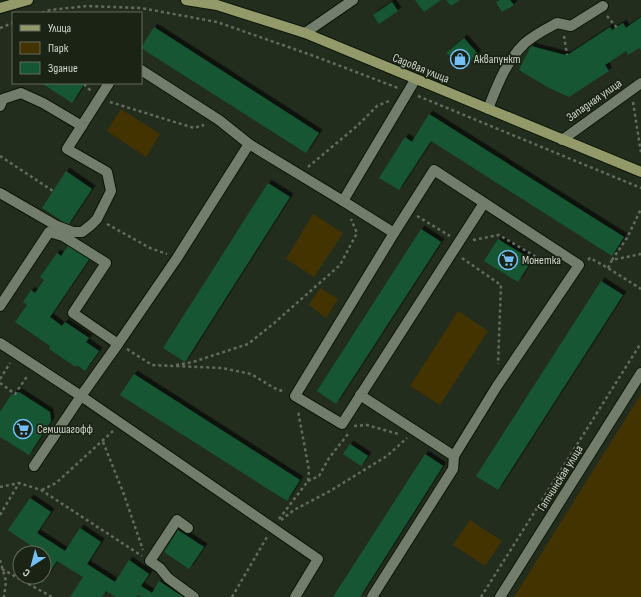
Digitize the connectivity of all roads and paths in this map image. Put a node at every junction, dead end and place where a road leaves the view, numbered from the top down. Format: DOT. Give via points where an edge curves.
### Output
graph roads {
  1 [pos="28,0"];
  2 [pos="186,0"];
  3 [pos="353,0"];
  4 [pos="603,6"];
  5 [pos="0,8"];
  6 [pos="45,12"];
  7 [pos="12,24"];
  8 [pos="562,24"];
  9 [pos="0,28"];
  10 [pos="305,34"];
  11 [pos="567,55"];
  12 [pos="142,71"];
  13 [pos="415,80"];
  14 [pos="641,83"];
  15 [pos="108,84"];
  16 [pos="408,92"];
  17 [pos="99,99"];
  18 [pos="633,102"];
  19 [pos="0,106"];
  20 [pos="488,109"];
  21 [pos="219,120"];
  22 [pos="82,126"];
  23 [pos="562,140"];
  24 [pos="249,144"];
  25 [pos="641,153"];
  26 [pos="0,156"];
  27 [pos="641,172"];
  28 [pos="298,175"];
  29 [pos="641,188"];
  30 [pos="53,191"];
  31 [pos="0,193"];
  32 [pos="343,201"];
  33 [pos="484,203"];
  34 [pos="641,209"];
  35 [pos="408,211"];
  36 [pos="97,219"];
  37 [pos="394,233"];
  38 [pos="459,242"];
  39 [pos="452,252"];
  40 [pos="641,254"];
  41 [pos="177,258"];
  42 [pos="552,260"];
  43 [pos="612,260"];
  44 [pos="579,265"];
  45 [pos="608,268"];
  46 [pos="641,289"];
  47 [pos="0,306"];
  48 [pos="0,343"];
  49 [pos="641,343"];
  50 [pos="118,344"];
  51 [pos="16,354"];
  52 [pos="34,366"];
  53 [pos="170,366"];
  54 [pos="641,373"];
  55 [pos="0,379"];
  56 [pos="0,384"];
  57 [pos="497,386"];
  58 [pos="360,395"];
  59 [pos="81,396"];
  60 [pos="295,396"];
  61 [pos="121,424"];
  62 [pos="342,424"];
  63 [pos="355,426"];
  64 [pos="103,442"];
  65 [pos="454,456"];
  66 [pos="34,466"];
  67 [pos="308,481"];
  68 [pos="19,483"];
  69 [pos="0,487"];
  70 [pos="41,490"];
  71 [pos="0,515"];
  72 [pos="188,528"];
  73 [pos="273,528"];
  74 [pos="0,560"];
  75 [pos="2,569"];
  76 [pos="4,597"];
  77 [pos="52,597"];
  78 [pos="194,597"];
  79 [pos="232,597"];
  80 [pos="295,597"];
  81 [pos="372,597"];
  82 [pos="481,597"];
  83 [pos="500,597"];
  1 -- 5 [label="main road"];
  2 -- 10 [label="main road, Садовая улица" via="218,5"];
  3 -- 10 [label="street"];
  4 -- 8 [label="street" via="572,26"];
  6 -- 16 [label="path" via="87,6 141,8 217,22"];
  7 -- 9 [label="path"];
  8 -- 11 [label="path"];
  8 -- 20 [label="street" via="556,23 525,42 513,57"];
  10 -- 13 [label="main road, Садовая улица"];
  12 -- 21 [label="street"];
  13 -- 16 [label="street"];
  13 -- 20 [label="main road, Садовая улица"];
  14 -- 23 [label="street, Западная улица"];
  15 -- 17 [label="street"];
  16 -- 28 [label="path" via="377,106"];
  16 -- 29 [label="path"];
  16 -- 32 [label="street"];
  17 -- 21 [label="path" via="194,128"];
  17 -- 22 [label="street"];
  18 -- 25 [label="path"];
  19 -- 22 [label="street" via="3,98 21,93"];
  20 -- 23 [label="main road, Садовая улица"];
  21 -- 24 [label="street"];
  22 -- 36 [label="street" via="68,149 107,172 111,191"];
  23 -- 27 [label="main road, Садовая улица"];
  24 -- 28 [label="street"];
  24 -- 41 [label="street"];
  26 -- 30 [label="path"];
  28 -- 32 [label="street"];
  31 -- 36 [label="street" via="57,226 74,232 82,232"];
  32 -- 37 [label="street"];
  32 -- 53 [label="path" via="356,232 340,265 248,344 193,362"];
  33 -- 35 [label="street" via="434,170"];
  33 -- 38 [label="street"];
  33 -- 44 [label="street"];
  34 -- 43 [label="path"];
  35 -- 37 [label="street"];
  35 -- 38 [label="path"];
  36 -- 41 [label="path" via="150,248"];
  37 -- 60 [label="street"];
  38 -- 39 [label="street"];
  38 -- 42 [label="path" via="500,235 538,258"];
  39 -- 57 [label="path" via="501,285"];
  39 -- 58 [label="street"];
  40 -- 43 [label="path"];
  41 -- 50 [label="street"];
  43 -- 45 [label="path"];
  44 -- 45 [label="path" via="590,258"];
  44 -- 57 [label="street"];
  45 -- 46 [label="path"];
  47 -- 50 [label="street" via="50,232 63,236 106,263 73,313"];
  48 -- 51 [label="street"];
  49 -- 82 [label="path"];
  50 -- 53 [label="path" via="152,365"];
  50 -- 59 [label="street"];
  51 -- 52 [label="street"];
  51 -- 55 [label="path"];
  52 -- 56 [label="path" via="15,394"];
  52 -- 59 [label="street"];
  53 -- 60 [label="path" via="222,368 250,374 274,388"];
  54 -- 83 [label="street, Гатчинская улица"];
  57 -- 65 [label="street"];
  58 -- 62 [label="street"];
  58 -- 65 [label="street"];
  59 -- 61 [label="street"];
  59 -- 66 [label="street"];
  60 -- 62 [label="street"];
  60 -- 67 [label="path" via="309,470"];
  61 -- 64 [label="path"];
  61 -- 73 [label="street"];
  62 -- 63 [label="path"];
  63 -- 67 [label="path" via="329,458 319,476"];
  63 -- 73 [label="path" via="367,425 408,438 387,456 330,492 294,510"];
  64 -- 70 [label="path" via="56,483"];
  64 -- 70 [label="path" via="140,538 145,558"];
  65 -- 81 [label="street" via="453,469"];
  67 -- 73 [label="path"];
  68 -- 69 [label="path"];
  68 -- 70 [label="path"];
  68 -- 71 [label="path"];
  72 -- 78 [label="street" via="177,520 150,561"];
  73 -- 79 [label="path"];
  73 -- 80 [label="street" via="318,560"];
  74 -- 75 [label="path"];
  75 -- 76 [label="path" via="6,581"];
  75 -- 77 [label="path"];
}
